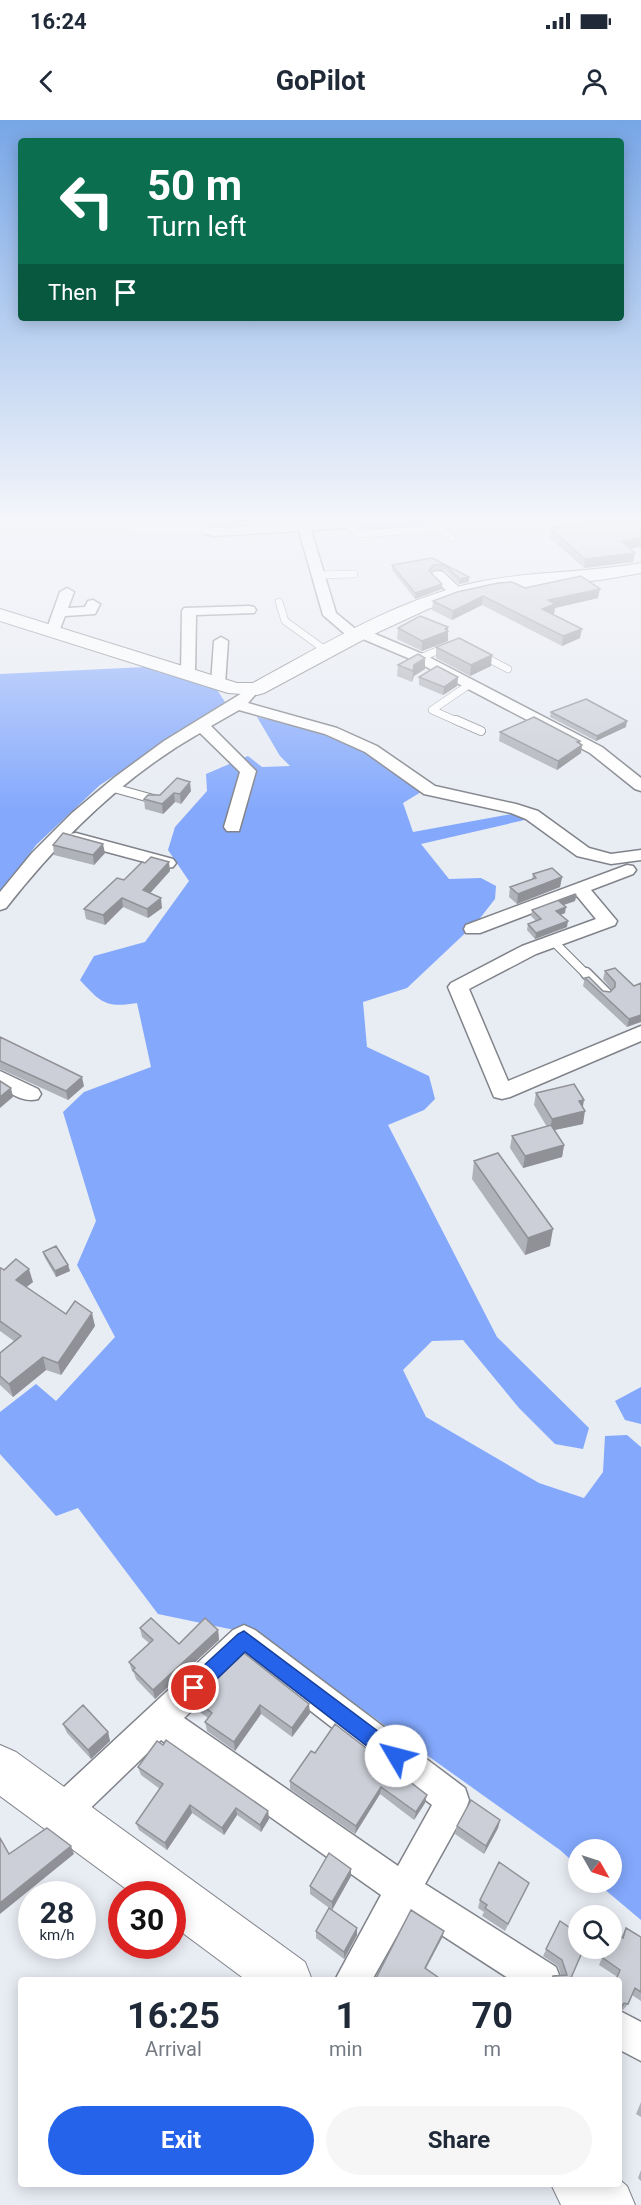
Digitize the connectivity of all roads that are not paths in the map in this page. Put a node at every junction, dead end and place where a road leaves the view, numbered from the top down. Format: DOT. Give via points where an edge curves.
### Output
graph roads {
  1 [pos="7,617"];
  2 [pos="59,617"];
  3 [pos="189,617"];
  4 [pos="284,617"];
  5 [pos="333,617"];
  6 [pos="395,617"];
  7 [pos="53,632"];
  8 [pos="360,635"];
  9 [pos="222,641"];
  10 [pos="458,643"];
  11 [pos="468,648"];
  12 [pos="328,652"];
  13 [pos="420,658"];
  14 [pos="508,669"];
  15 [pos="188,674"];
  16 [pos="218,684"];
  17 [pos="470,684"];
  18 [pos="242,697"];
  19 [pos="201,725"];
  20 [pos="481,731"];
  21 [pos="641,786"];
  22 [pos="110,787"];
  23 [pos="165,793"];
  24 [pos="232,826"];
  25 [pos="58,833"];
  26 [pos="641,855"];
  27 [pos="611,859"];
  28 [pos="167,863"];
  29 [pos="634,876"];
  30 [pos="580,888"];
  31 [pos="0,904"];
  32 [pos="473,929"];
  33 [pos="553,941"];
  34 [pos="606,993"];
  35 [pos="641,1033"];
  36 [pos="0,1078"];
  37 [pos="30,1094"];
  38 [pos="160,1720"];
  39 [pos="0,1768"];
  40 [pos="62,1812"];
  41 [pos="153,1881"];
  42 [pos="403,1890"];
  43 [pos="186,1905"];
  44 [pos="283,1977"];
  45 [pos="355,1977"];
  46 [pos="538,1977"];
  47 [pos="622,2030"];
  48 [pos="641,2043"];
  49 [pos="582,2187"];
  50 [pos="608,2205"];
  1 -- 7 [label="street"];
  2 -- 7 [label="street"];
  3 -- 15 [label="street"];
  4 -- 12 [label="lane"];
  5 -- 8 [label="street"];
  6 -- 8 [label="street"];
  7 -- 15 [label="street"];
  8 -- 12 [label="street"];
  8 -- 13 [label="street"];
  9 -- 16 [label="street"];
  10 -- 13 [label="lane"];
  11 -- 14 [label="lane"];
  12 -- 18 [label="street"];
  13 -- 17 [label="street" via="434,669"];
  15 -- 16 [label="street"];
  16 -- 18 [label="street" via="235,689"];
  17 -- 20 [label="lane" via="432,710"];
  17 -- 21 [label="street" via="596,750"];
  18 -- 19 [label="street"];
  18 -- 27 [label="street" via="371,749 430,790 532,815 584,852"];
  19 -- 22 [label="street"];
  19 -- 24 [label="street" via="248,771"];
  22 -- 23 [label="lane" via="157,800"];
  22 -- 25 [label="street"];
  25 -- 28 [label="street"];
  25 -- 31 [label="street"];
  26 -- 27 [label="street"];
  27 -- 29 [label="street"];
  29 -- 30 [label="street"];
  30 -- 32 [label="street"];
  30 -- 33 [label="street" via="608,921"];
  33 -- 34 [label="lane"];
  33 -- 35 [label="street" via="458,987 502,1092"];
  36 -- 37 [label="street"];
  38 -- 40 [label="street"];
  38 -- 42 [label="street"];
  38 -- 42 [label="street" via="244,1640 453,1800"];
  39 -- 40 [label="street"];
  40 -- 41 [label="street"];
  42 -- 45 [label="street"];
  42 -- 46 [label="street"];
  43 -- 44 [label="street"];
  47 -- 48 [label="street"];
  49 -- 50 [label="street"];
}
